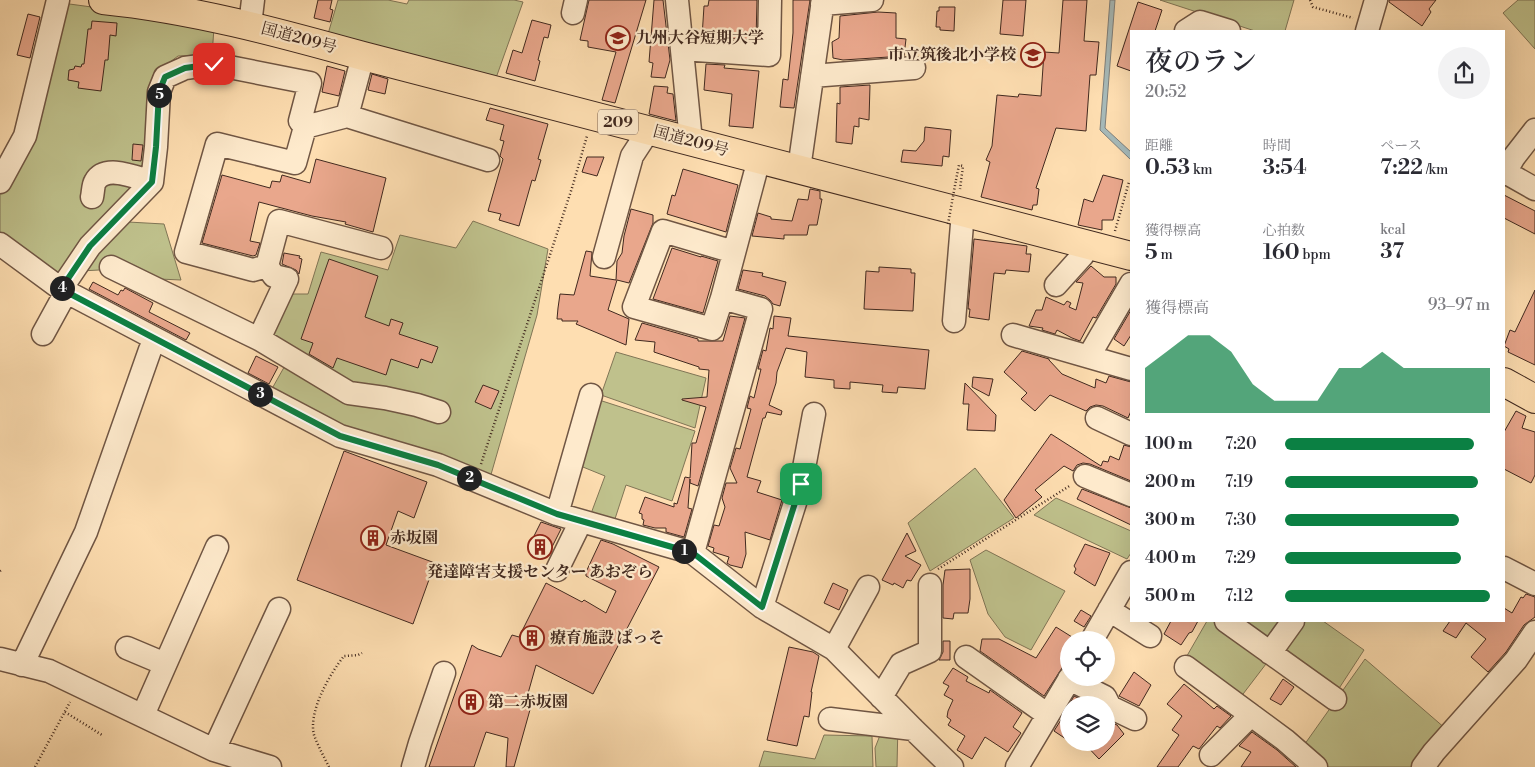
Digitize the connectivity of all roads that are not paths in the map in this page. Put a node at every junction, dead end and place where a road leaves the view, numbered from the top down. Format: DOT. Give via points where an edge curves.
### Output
graph roads {
  1 [pos="58,0"];
  2 [pos="103,0"];
  3 [pos="676,0"];
  4 [pos="770,0"];
  5 [pos="872,0"];
  6 [pos="1376,0"];
  7 [pos="822,2"];
  8 [pos="252,12"];
  9 [pos="1360,25"];
  10 [pos="1188,30"];
  11 [pos="1226,30"];
  12 [pos="682,49"];
  13 [pos="363,56"];
  14 [pos="914,68"];
  15 [pos="812,76"];
  16 [pos="347,116"];
  17 [pos="305,127"];
  18 [pos="649,130"];
  19 [pos="1535,130"];
  20 [pos="691,141"];
  21 [pos="758,159"];
  22 [pos="488,160"];
  23 [pos="1507,163"];
  24 [pos="799,170"];
  25 [pos="0,182"];
  26 [pos="152,182"];
  27 [pos="1535,189"];
  28 [pos="92,198"];
  29 [pos="957,207"];
  30 [pos="0,244"];
  31 [pos="382,248"];
  32 [pos="1122,248"];
  33 [pos="734,252"];
  34 [pos="1083,255"];
  35 [pos="604,257"];
  36 [pos="267,266"];
  37 [pos="111,268"];
  38 [pos="1056,285"];
  39 [pos="1130,286"];
  40 [pos="63,291"];
  41 [pos="722,298"];
  42 [pos="954,321"];
  43 [pos="43,334"];
  44 [pos="1012,336"];
  45 [pos="260,339"];
  46 [pos="150,350"];
  47 [pos="1089,356"];
  48 [pos="1130,369"];
  49 [pos="1505,383"];
  50 [pos="590,395"];
  51 [pos="1535,399"];
  52 [pos="439,412"];
  53 [pos="814,414"];
  54 [pos="1097,418"];
  55 [pos="1130,434"];
  56 [pos="1085,476"];
  57 [pos="1130,495"];
  58 [pos="557,514"];
  59 [pos="581,521"];
  60 [pos="217,547"];
  61 [pos="693,553"];
  62 [pos="1505,569"];
  63 [pos="557,570"];
  64 [pos="1130,574"];
  65 [pos="1535,584"];
  66 [pos="930,585"];
  67 [pos="868,587"];
  68 [pos="762,607"];
  69 [pos="279,609"];
  70 [pos="1109,610"];
  71 [pos="1227,622"];
  72 [pos="1292,622"];
  73 [pos="1097,631"];
  74 [pos="1535,632"];
  75 [pos="1150,636"];
  76 [pos="127,648"];
  77 [pos="834,649"];
  78 [pos="1270,653"];
  79 [pos="966,657"];
  80 [pos="0,659"];
  81 [pos="22,664"];
  82 [pos="166,664"];
  83 [pos="1186,667"];
  84 [pos="444,674"];
  85 [pos="1065,686"];
  86 [pos="1085,686"];
  87 [pos="881,697"];
  88 [pos="1335,699"];
  89 [pos="1251,714"];
  90 [pos="1048,715"];
  91 [pos="143,716"];
  92 [pos="830,719"];
  93 [pos="1134,719"];
  94 [pos="913,730"];
  95 [pos="214,750"];
  96 [pos="1211,755"];
  97 [pos="270,767"];
  98 [pos="413,767"];
  99 [pos="952,767"];
  100 [pos="1018,767"];
  101 [pos="1316,767"];
  102 [pos="1423,767"];
  1 -- 25 [label="street" via="25,136"];
  2 -- 8 [label="highway, 国道209号 / 209"];
  3 -- 12 [label="street"];
  4 -- 12 [label="street" via="769,55"];
  5 -- 7 [label="street"];
  6 -- 9 [label="street"];
  7 -- 15 [label="street"];
  8 -- 13 [label="highway, 国道209号 / 209"];
  10 -- 11 [label="street" via="1200,22"];
  12 -- 20 [label="street"];
  13 -- 16 [label="street"];
  13 -- 18 [label="highway, 国道209号 / 209"];
  14 -- 15 [label="street"];
  15 -- 24 [label="street"];
  16 -- 17 [label="street"];
  16 -- 22 [label="street"];
  17 -- 26 [label="street" via="300,121 310,83 214,64 185,68 165,77 159,92"];
  17 -- 36 [label="street" via="295,163 217,144 186,252 253,270"];
  18 -- 20 [label="highway, 国道209号 / 209"];
  18 -- 35 [label="street" via="632,156"];
  19 -- 23 [label="street"];
  20 -- 21 [label="highway, 国道209号 / 209"];
  21 -- 24 [label="highway, 国道209号 / 209"];
  21 -- 33 [label="street"];
  23 -- 27 [label="street"];
  24 -- 29 [label="highway, 国道209号 / 209"];
  26 -- 28 [label="street" via="115,172 104,174 95,181"];
  26 -- 40 [label="street" via="90,246"];
  29 -- 32 [label="highway, 国道209号 / 209"];
  29 -- 42 [label="street"];
  30 -- 40 [label="street"];
  31 -- 36 [label="street" via="279,221"];
  33 -- 41 [label="street"];
  33 -- 41 [label="street" via="663,231 634,307 712,329"];
  34 -- 38 [label="street"];
  36 -- 45 [label="street" via="274,276 287,279"];
  37 -- 45 [label="street"];
  39 -- 47 [label="street"];
  40 -- 43 [label="street"];
  40 -- 58 [label="street" via="340,436 438,465"];
  41 -- 61 [label="street" via="761,309"];
  44 -- 47 [label="street"];
  45 -- 52 [label="street" via="349,393"];
  46 -- 81 [label="street" via="86,532"];
  47 -- 48 [label="street"];
  49 -- 51 [label="highway"];
  50 -- 58 [label="street"];
  53 -- 68 [label="street" via="801,484"];
  54 -- 55 [label="street"];
  56 -- 57 [label="street"];
  58 -- 59 [label="street"];
  59 -- 61 [label="street"];
  59 -- 63 [label="street"];
  60 -- 82 [label="street"];
  61 -- 68 [label="street"];
  62 -- 65 [label="street"];
  64 -- 70 [label="street"];
  66 -- 87 [label="street" via="930,652 901,664"];
  67 -- 77 [label="street"];
  68 -- 77 [label="street"];
  69 -- 95 [label="street"];
  70 -- 73 [label="street"];
  70 -- 75 [label="street"];
  71 -- 78 [label="street"];
  72 -- 78 [label="street"];
  74 -- 102 [label="street" via="1516,660"];
  76 -- 82 [label="street"];
  77 -- 87 [label="street"];
  78 -- 88 [label="street"];
  79 -- 90 [label="street"];
  80 -- 81 [label="street"];
  81 -- 91 [label="street" via="49,671"];
  82 -- 91 [label="street"];
  83 -- 89 [label="street"];
  84 -- 98 [label="street"];
  85 -- 90 [label="street"];
  86 -- 93 [label="street" via="1105,697 1110,707"];
  87 -- 94 [label="street"];
  89 -- 96 [label="street"];
  89 -- 101 [label="street"];
  90 -- 100 [label="street"];
  91 -- 95 [label="street"];
  92 -- 94 [label="street"];
  94 -- 99 [label="street"];
  95 -- 97 [label="street"];
}
